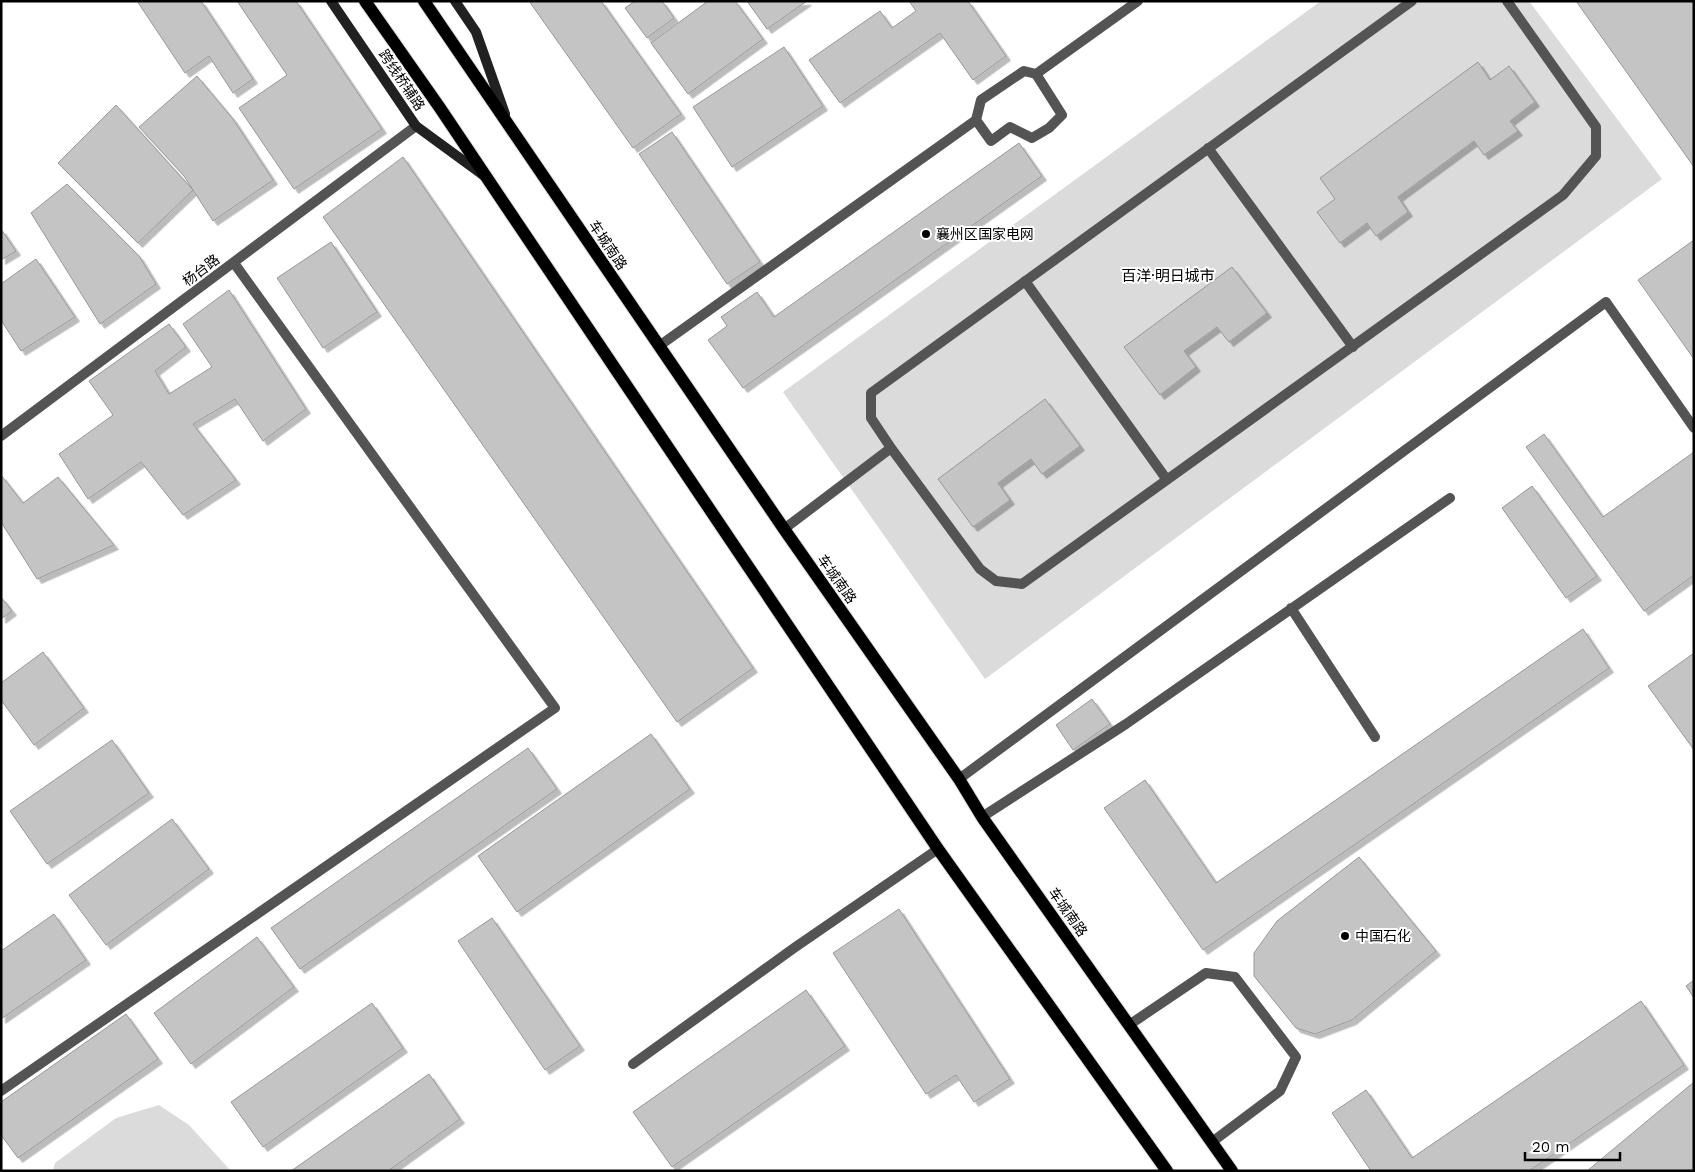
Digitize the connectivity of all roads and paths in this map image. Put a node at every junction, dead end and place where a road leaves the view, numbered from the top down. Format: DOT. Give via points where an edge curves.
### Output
graph roads {
  1 [pos="331,1"];
  2 [pos="365,1"];
  3 [pos="424,1"];
  4 [pos="455,1"];
  5 [pos="1138,1"];
  6 [pos="1412,1"];
  7 [pos="1507,1"];
  8 [pos="1036,74"];
  9 [pos="976,120"];
  10 [pos="416,126"];
  11 [pos="509,127"];
  12 [pos="1208,148"];
  13 [pos="488,178"];
  14 [pos="234,263"];
  15 [pos="1025,281"];
  16 [pos="659,346"];
  17 [pos="1353,347"];
  18 [pos="1694,428"];
  19 [pos="1,436"];
  20 [pos="891,448"];
  21 [pos="1167,480"];
  22 [pos="1450,498"];
  23 [pos="784,529"];
  24 [pos="1291,608"];
  25 [pos="1375,737"];
  26 [pos="958,779"];
  27 [pos="982,816"];
  28 [pos="938,849"];
  29 [pos="1129,1025"];
  30 [pos="633,1064"];
  31 [pos="1,1092"];
  32 [pos="1212,1142"];
  33 [pos="1167,1171"];
  34 [pos="1232,1171"];
  1 -- 10 [label="street, 跨线桥辅路"];
  2 -- 13 [label="main road"];
  3 -- 11 [label="main road, 车城南路"];
  4 -- 11 [label="street" via="476,32"];
  5 -- 8 [label="street"];
  6 -- 12 [label="street"];
  7 -- 17 [label="street" via="1596,127 1596,156 1563,196"];
  8 -- 9 [label="street" via="1024,71 981,100"];
  8 -- 9 [label="street" via="1062,114 1049,128 1032,138 1010,128 991,141"];
  9 -- 16 [label="street"];
  10 -- 13 [label="street, 跨线桥辅路"];
  10 -- 14 [label="street, 杨台路"];
  11 -- 16 [label="main road, 车城南路"];
  12 -- 15 [label="street"];
  12 -- 17 [label="street"];
  13 -- 28 [label="main road"];
  14 -- 19 [label="street, 杨台路"];
  14 -- 31 [label="street" via="555,708"];
  15 -- 20 [label="street" via="871,392 871,418"];
  15 -- 21 [label="street"];
  16 -- 23 [label="main road, 车城南路"];
  17 -- 21 [label="street"];
  18 -- 26 [label="street" via="1606,302"];
  20 -- 21 [label="street" via="980,569 996,581 1022,584"];
  20 -- 23 [label="street"];
  22 -- 24 [label="street"];
  23 -- 26 [label="main road, 车城南路"];
  24 -- 25 [label="street"];
  24 -- 27 [label="street" via="1126,724"];
  26 -- 27 [label="main road, 车城南路"];
  27 -- 29 [label="main road, 车城南路"];
  28 -- 30 [label="street"];
  28 -- 33 [label="main road"];
  29 -- 32 [label="main road, 车城南路"];
  29 -- 32 [label="street" via="1206,973 1235,978 1296,1057 1280,1091"];
  32 -- 34 [label="main road, 车城南路"];
}
